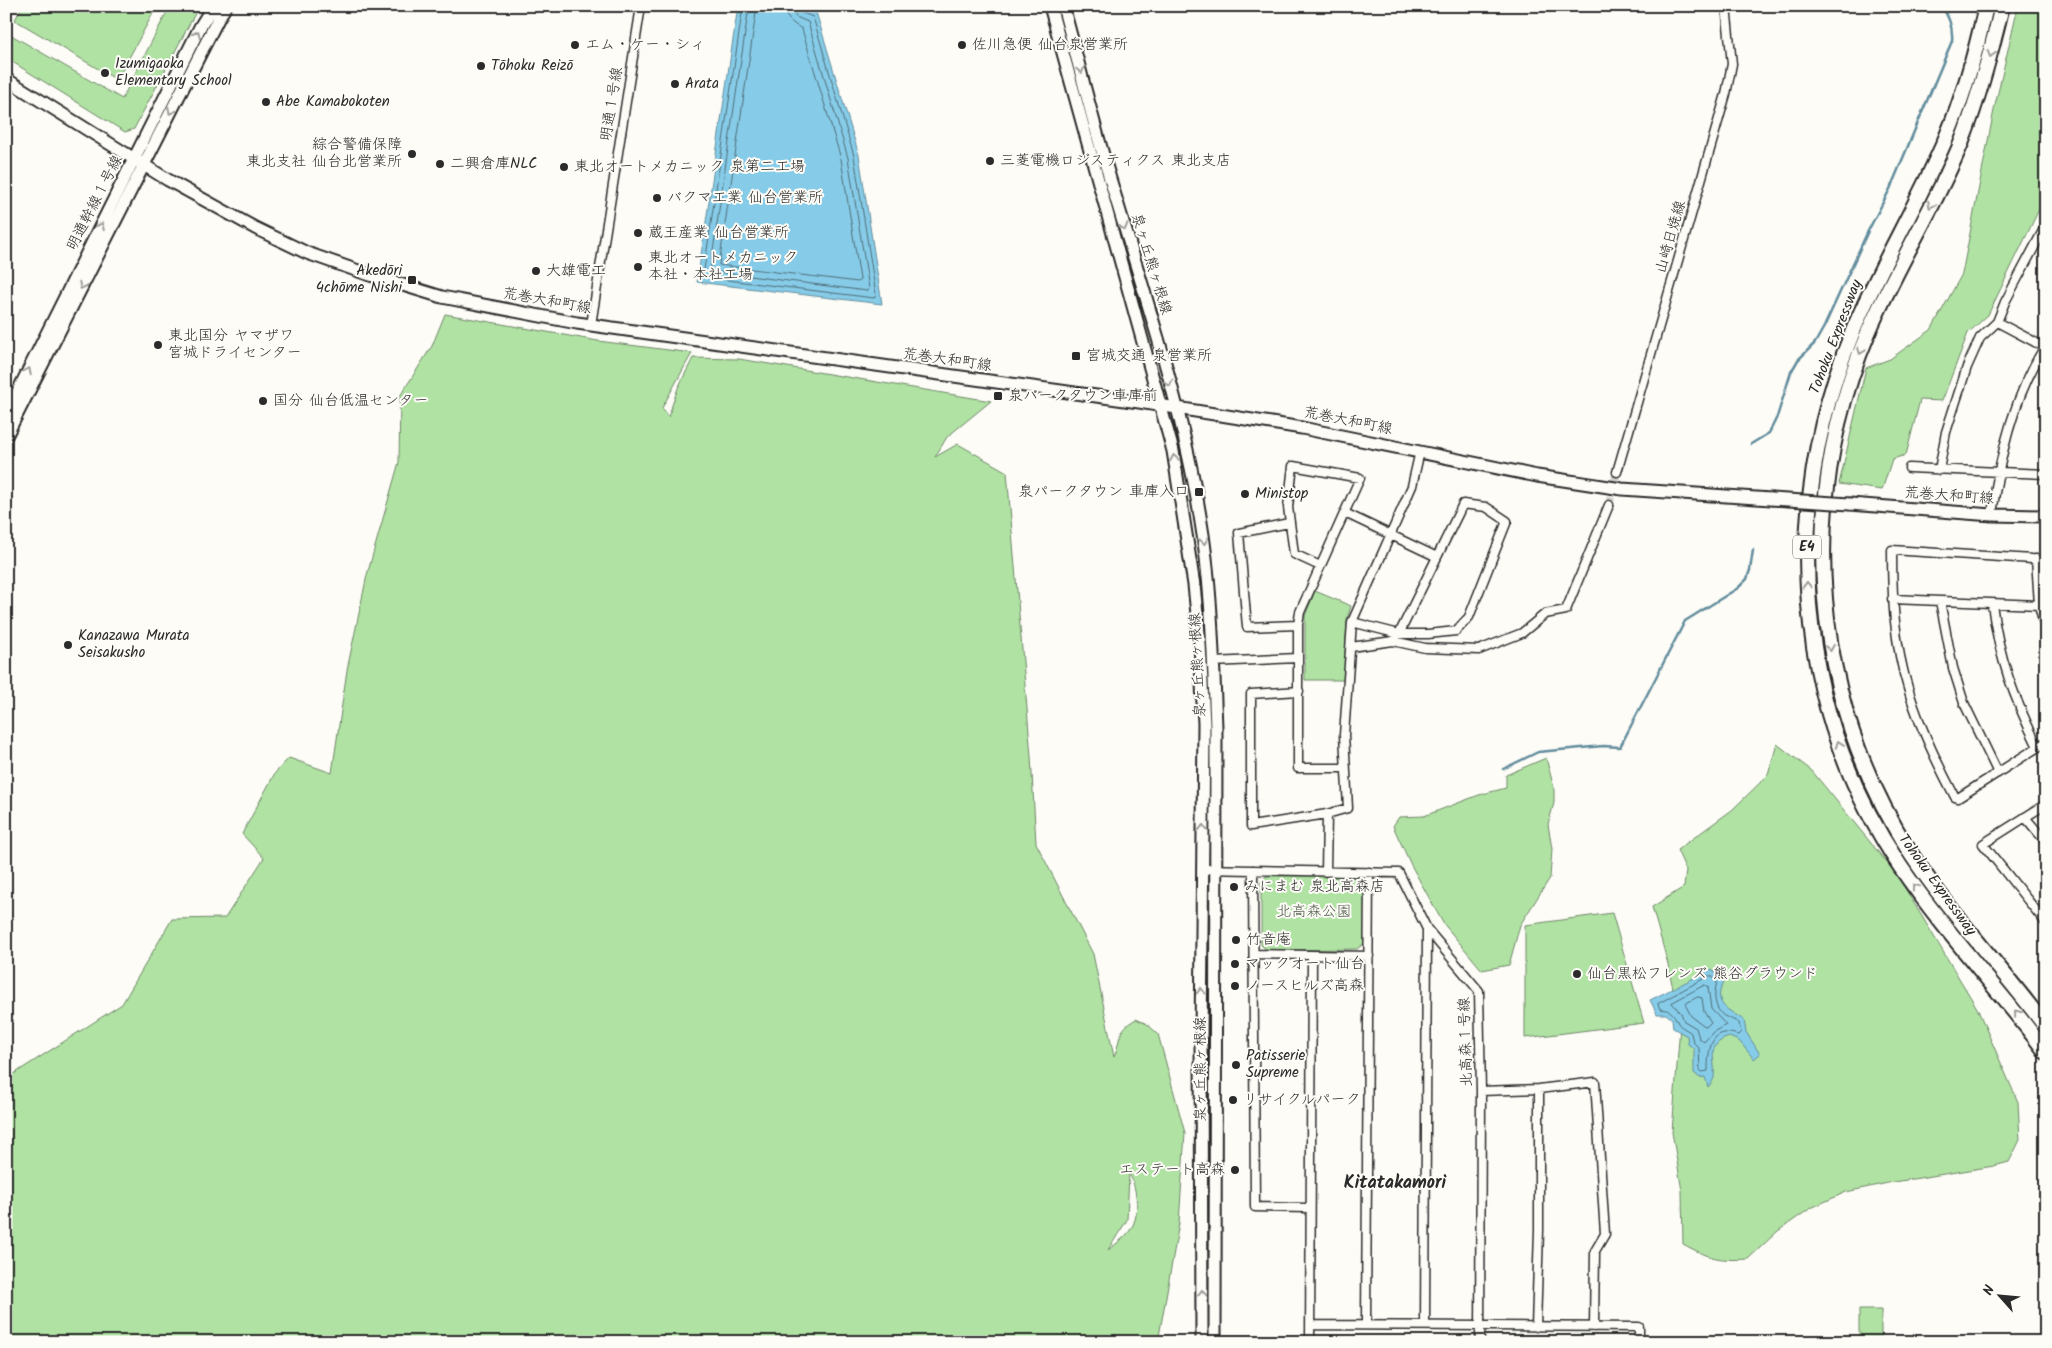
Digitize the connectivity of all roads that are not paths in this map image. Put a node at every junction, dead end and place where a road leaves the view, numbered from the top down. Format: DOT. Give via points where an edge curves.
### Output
graph roads {
  1 [pos="213,6"];
  2 [pos="226,6"];
  3 [pos="641,6"];
  4 [pos="1050,6"];
  5 [pos="1063,6"];
  6 [pos="1726,6"];
  7 [pos="1986,6"];
  8 [pos="2002,6"];
  9 [pos="6,79"];
  10 [pos="139,162"];
  11 [pos="2046,225"];
  12 [pos="1997,322"];
  13 [pos="591,325"];
  14 [pos="2045,347"];
  15 [pos="1161,405"];
  16 [pos="1176,407"];
  17 [pos="6,415"];
  18 [pos="7,432"];
  19 [pos="1420,451"];
  20 [pos="1909,468"];
  21 [pos="1939,470"];
  22 [pos="1617,472"];
  23 [pos="1998,472"];
  24 [pos="2046,474"];
  25 [pos="1609,505"];
  26 [pos="1345,514"];
  27 [pos="1992,515"];
  28 [pos="2046,516"];
  29 [pos="1289,523"];
  30 [pos="1391,535"];
  31 [pos="1437,557"];
  32 [pos="2036,559"];
  33 [pos="2046,560"];
  34 [pos="1320,566"];
  35 [pos="1892,598"];
  36 [pos="1940,601"];
  37 [pos="1992,604"];
  38 [pos="2039,605"];
  39 [pos="1352,622"];
  40 [pos="1298,625"];
  41 [pos="2046,632"];
  42 [pos="1399,634"];
  43 [pos="1350,647"];
  44 [pos="1298,658"];
  45 [pos="1213,662"];
  46 [pos="1299,691"];
  47 [pos="2042,744"];
  48 [pos="1345,768"];
  49 [pos="1998,773"];
  50 [pos="2046,804"];
  51 [pos="1327,814"];
  52 [pos="2025,817"];
  53 [pos="2046,842"];
  54 [pos="1202,869"];
  55 [pos="1216,870"];
  56 [pos="1254,870"];
  57 [pos="1326,872"];
  58 [pos="1369,872"];
  59 [pos="2046,922"];
  60 [pos="1427,929"];
  61 [pos="1254,954"];
  62 [pos="1312,956"];
  63 [pos="1369,956"];
  64 [pos="2046,1027"];
  65 [pos="2046,1052"];
  66 [pos="1539,1089"];
  67 [pos="1481,1091"];
  68 [pos="1310,1208"];
  69 [pos="1366,1324"];
  70 [pos="1310,1325"];
  71 [pos="1425,1325"];
  72 [pos="1480,1326"];
  73 [pos="1536,1327"];
  74 [pos="1594,1327"];
  75 [pos="1202,1342"];
  76 [pos="1215,1342"];
  77 [pos="1310,1342"];
  78 [pos="1480,1342"];
  79 [pos="1639,1342"];
  10 -- 1 [label="street, 明通幹線１号線, one-way" via="200,27"];
  2 -- 10 [label="street, one-way"];
  3 -- 13 [label="street, 明通１号線"];
  4 -- 15 [label="street, 泉ヶ丘熊ヶ根線"];
  5 -- 16 [label="street, 泉ヶ丘熊ヶ根線, one-way"];
  6 -- 22 [label="street, 山崎日焼線" via="1732,64 1726,94"];
  65 -- 7 [label="highway, Tohoku Expressway / E4, one-way" via="1925,901 1868,810 1829,714 1814,649 1807,590 1811,481 1837,372 1873,285 1946,138 1978,47"];
  8 -- 64 [label="highway, Tohoku Expressway / E4, one-way" via="1992,50 1961,143 1868,333 1850,381 1830,466 1823,582 1836,679 1855,740 1882,802 1925,874"];
  9 -- 10 [label="street, 荒巻大和町線"];
  10 -- 13 [label="street, 荒巻大和町線" via="255,228 307,253 442,297"];
  17 -- 10 [label="street, 明通幹線１号線, one-way"];
  10 -- 18 [label="street, one-way"];
  11 -- 12 [label="street"];
  12 -- 14 [label="street"];
  12 -- 21 [label="street" via="1980,338 1966,368 1946,432"];
  13 -- 15 [label="street, 荒巻大和町線"];
  14 -- 23 [label="street" via="2016,408"];
  15 -- 16 [label="street, 荒巻大和町線"];
  54 -- 15 [label="street, 泉ヶ丘熊ヶ根線, one-way" via="1204,724 1200,644 1174,460"];
  16 -- 19 [label="street, 荒巻大和町線"];
  16 -- 45 [label="street, 泉ヶ丘熊ヶ根線, one-way" via="1200,516"];
  19 -- 27 [label="street, 荒巻大和町線, bridge" via="1537,476 1622,489"];
  19 -- 30 [label="street" via="1412,486"];
  20 -- 21 [label="street"];
  21 -- 23 [label="street"];
  23 -- 24 [label="street"];
  23 -- 27 [label="street"];
  25 -- 43 [label="street" via="1566,610 1545,614 1522,633 1479,650 1425,648 1393,641"];
  26 -- 29 [label="street" via="1360,478 1293,466"];
  26 -- 30 [label="street"];
  26 -- 34 [label="street"];
  27 -- 28 [label="street, 荒巻大和町線"];
  29 -- 34 [label="street" via="1294,554"];
  29 -- 40 [label="street" via="1239,532 1247,627"];
  30 -- 31 [label="street"];
  30 -- 39 [label="street"];
  31 -- 42 [label="street"];
  31 -- 42 [label="street" via="1463,504 1486,507 1507,521 1469,617 1456,631"];
  32 -- 33 [label="street"];
  32 -- 35 [label="street" via="1892,550"];
  32 -- 38 [label="street"];
  34 -- 40 [label="street" via="1300,612"];
  35 -- 36 [label="street"];
  35 -- 49 [label="street" via="1899,652 1908,688 1937,762 1955,797"];
  36 -- 37 [label="street"];
  36 -- 49 [label="street" via="1953,668 1968,712"];
  37 -- 38 [label="street"];
  37 -- 47 [label="street" via="2006,672 2020,710"];
  38 -- 41 [label="street"];
  39 -- 42 [label="street"];
  39 -- 43 [label="street"];
  40 -- 44 [label="street"];
  43 -- 48 [label="street"];
  44 -- 45 [label="street"];
  44 -- 46 [label="street"];
  45 -- 55 [label="street, 泉ヶ丘熊ヶ根線"];
  46 -- 48 [label="street" via="1298,768"];
  46 -- 51 [label="street" via="1251,694 1251,826"];
  47 -- 49 [label="street"];
  48 -- 51 [label="street" via="1348,808"];
  50 -- 52 [label="street"];
  51 -- 57 [label="street"];
  52 -- 53 [label="street"];
  52 -- 59 [label="street" via="1983,844"];
  54 -- 55 [label="street, 北高森１号線"];
  75 -- 54 [label="street, 泉ヶ丘熊ヶ根線, one-way"];
  55 -- 56 [label="street, 北高森１号線"];
  55 -- 76 [label="street, 泉ヶ丘熊ヶ根線"];
  56 -- 57 [label="street, 北高森１号線"];
  56 -- 61 [label="street"];
  57 -- 58 [label="street, 北高森１号線"];
  58 -- 60 [label="street, 北高森１号線" via="1399,873"];
  58 -- 63 [label="street"];
  60 -- 67 [label="street, 北高森１号線" via="1479,991"];
  60 -- 71 [label="street"];
  61 -- 62 [label="street"];
  61 -- 68 [label="street" via="1254,1207"];
  62 -- 63 [label="street"];
  62 -- 68 [label="street"];
  63 -- 69 [label="street"];
  66 -- 67 [label="street"];
  66 -- 73 [label="street"];
  66 -- 74 [label="street" via="1595,1082 1605,1234 1595,1251"];
  67 -- 72 [label="street, 北高森１号線"];
  68 -- 70 [label="street"];
  69 -- 70 [label="street"];
  69 -- 71 [label="street"];
  70 -- 77 [label="street"];
  71 -- 72 [label="street"];
  72 -- 73 [label="street"];
  72 -- 78 [label="street, 北高森１号線"];
  73 -- 74 [label="street"];
  74 -- 79 [label="street" via="1639,1327"];
}
